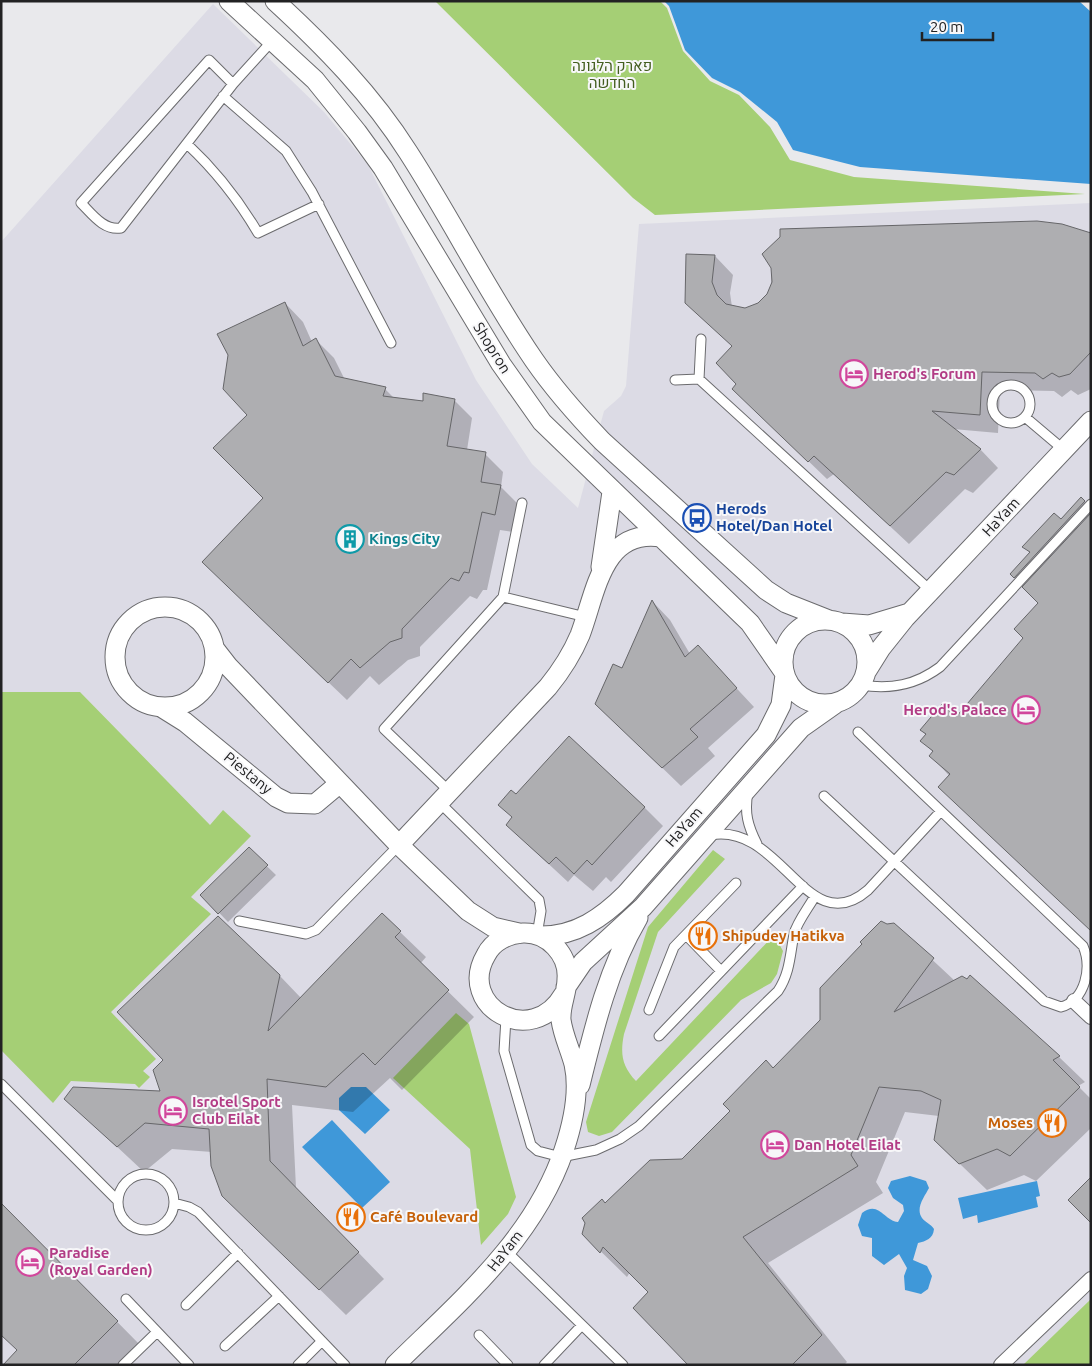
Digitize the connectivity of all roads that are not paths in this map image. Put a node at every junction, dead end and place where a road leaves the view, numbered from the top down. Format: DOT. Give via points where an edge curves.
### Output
graph roads {
  1 [pos="229,1"];
  2 [pos="275,1"];
  3 [pos="272,40"];
  4 [pos="233,84"];
  5 [pos="224,96"];
  6 [pos="187,144"];
  7 [pos="319,204"];
  8 [pos="701,339"];
  9 [pos="391,342"];
  10 [pos="699,379"];
  11 [pos="675,380"];
  12 [pos="1025,417"];
  13 [pos="1091,421"];
  14 [pos="1064,450"];
  15 [pos="612,492"];
  16 [pos="522,503"];
  17 [pos="1091,504"];
  18 [pos="661,537"];
  19 [pos="600,577"];
  20 [pos="931,591"];
  21 [pos="503,597"];
  22 [pos="910,613"];
  23 [pos="586,617"];
  24 [pos="835,622"];
  25 [pos="214,648"];
  26 [pos="785,674"];
  27 [pos="864,679"];
  28 [pos="835,704"];
  29 [pos="161,707"];
  30 [pos="858,732"];
  31 [pos="340,783"];
  32 [pos="750,787"];
  33 [pos="824,796"];
  34 [pos="444,797"];
  35 [pos="941,811"];
  36 [pos="703,839"];
  37 [pos="757,844"];
  38 [pos="399,845"];
  39 [pos="895,862"];
  40 [pos="736,883"];
  41 [pos="803,886"];
  42 [pos="815,896"];
  43 [pos="646,904"];
  44 [pos="468,911"];
  45 [pos="240,921"];
  46 [pos="533,935"];
  47 [pos="686,935"];
  48 [pos="481,967"];
  49 [pos="721,971"];
  50 [pos="565,991"];
  51 [pos="1074,1000"];
  52 [pos="649,1010"];
  53 [pos="1091,1017"];
  54 [pos="506,1018"];
  55 [pos="658,1036"];
  56 [pos="1,1084"];
  57 [pos="574,1110"];
  58 [pos="561,1157"];
  59 [pos="117,1200"];
  60 [pos="174,1203"];
  61 [pos="506,1251"];
  62 [pos="238,1253"];
  63 [pos="1091,1279"];
  64 [pos="279,1296"];
  65 [pos="126,1299"];
  66 [pos="186,1305"];
  67 [pos="582,1325"];
  68 [pos="157,1332"];
  69 [pos="478,1335"];
  70 [pos="322,1341"];
  71 [pos="225,1346"];
  72 [pos="123,1365"];
  73 [pos="189,1365"];
  74 [pos="298,1365"];
  75 [pos="345,1365"];
  76 [pos="395,1365"];
  77 [pos="508,1365"];
  78 [pos="544,1365"];
  79 [pos="623,1365"];
  80 [pos="1001,1365"];
  1 -- 3 [label="street, Shopron"];
  2 -- 24 [label="street, Shopron" via="340,64 388,123 529,353 581,418 602,441 766,590 786,603"];
  3 -- 4 [label="lane"];
  3 -- 15 [label="street, Shopron" via="315,80 382,168 501,364 542,422"];
  4 -- 5 [label="lane"];
  4 -- 6 [label="lane" via="209,60 81,203 104,226 114,230 121,228"];
  5 -- 6 [label="lane"];
  5 -- 7 [label="lane" via="286,151"];
  6 -- 7 [label="lane" via="238,198 258,233"];
  7 -- 9 [label="lane"];
  8 -- 10 [label="lane"];
  10 -- 11 [label="lane"];
  10 -- 20 [label="lane"];
  12 -- 12 [label="lane" via="1030,403 1024,390 1010,386 997,392 992,406 999,418 1013,423"];
  12 -- 14 [label="lane"];
  13 -- 14 [label="street, HaYam"];
  14 -- 20 [label="street, HaYam"];
  15 -- 18 [label="street, Shopron"];
  15 -- 19 [label="street"];
  16 -- 21 [label="lane"];
  17 -- 27 [label="lane" via="940,667 923,678 900,686 885,688"];
  18 -- 19 [label="street" via="640,535 625,541"];
  18 -- 26 [label="street, Shopron" via="750,623"];
  19 -- 23 [label="street"];
  20 -- 22 [label="street, HaYam"];
  21 -- 23 [label="lane"];
  21 -- 34 [label="lane" via="384,729"];
  22 -- 24 [label="street, HaYam" via="870,625"];
  22 -- 27 [label="street, HaYam" via="880,648"];
  23 -- 34 [label="street" via="569,656 552,682"];
  24 -- 26 [label="street" via="810,623 794,634 784,652"];
  24 -- 27 [label="street" via="853,630 862,640 868,659"];
  25 -- 29 [label="street" via="214,665 209,681 199,694 185,703"];
  25 -- 29 [label="street" via="209,633 198,620 185,611 169,607 152,608 125,626 117,641 115,658 118,674 138,699"];
  25 -- 31 [label="street"];
  26 -- 28 [label="street" via="793,690 803,698 816,704"];
  26 -- 46 [label="street, HaYam" via="781,705 766,735 626,894 587,925 560,935"];
  27 -- 28 [label="street" via="852,695"];
  28 -- 32 [label="street, HaYam" via="807,722"];
  29 -- 31 [label="street, Piestany" via="185,722 276,797 288,802 315,804"];
  30 -- 35 [label="lane"];
  31 -- 38 [label="street"];
  32 -- 36 [label="street, HaYam"];
  32 -- 37 [label="lane" via="746,815"];
  33 -- 39 [label="lane"];
  34 -- 38 [label="street"];
  34 -- 46 [label="lane" via="539,900 541,911"];
  35 -- 39 [label="lane"];
  35 -- 51 [label="lane" via="1087,951 1091,966 1089,976"];
  36 -- 37 [label="lane" via="709,835 731,834"];
  36 -- 43 [label="street, HaYam"];
  37 -- 41 [label="lane"];
  38 -- 44 [label="street"];
  38 -- 45 [label="lane" via="316,930 306,934"];
  39 -- 42 [label="lane" via="868,890 850,902 834,905"];
  39 -- 51 [label="lane" via="1044,1001 1057,1007"];
  40 -- 47 [label="lane"];
  41 -- 42 [label="lane"];
  41 -- 49 [label="lane"];
  42 -- 58 [label="lane" via="794,932 787,974 774,996 639,1126 604,1147"];
  43 -- 50 [label="street, HaYam" via="590,954"];
  43 -- 57 [label="street, HaYam" via="624,944 609,984"];
  44 -- 46 [label="street" via="493,927"];
  44 -- 48 [label="street" via="478,937"];
  46 -- 48 [label="street" via="507,936 495,943"];
  46 -- 50 [label="street" via="557,948 564,960 567,974"];
  47 -- 49 [label="lane"];
  47 -- 52 [label="lane" via="674,947"];
  48 -- 54 [label="street" via="480,980 486,1000"];
  49 -- 55 [label="lane"];
  50 -- 54 [label="street" via="552,1011 540,1018 520,1021"];
  50 -- 57 [label="street, HaYam" via="561,1021 574,1066"];
  51 -- 53 [label="street"];
  54 -- 58 [label="lane" via="504,1051 531,1145 538,1151"];
  56 -- 59 [label="lane"];
  57 -- 58 [label="street, HaYam"];
  58 -- 61 [label="street, HaYam" via="537,1206"];
  59 -- 60 [label="lane" via="128,1180 148,1174 161,1178 167,1184"];
  59 -- 60 [label="lane" via="124,1221 143,1231 156,1229 167,1222"];
  60 -- 62 [label="lane" via="198,1212"];
  61 -- 67 [label="lane"];
  61 -- 76 [label="street, HaYam" via="484,1278"];
  62 -- 64 [label="lane"];
  62 -- 66 [label="lane"];
  63 -- 80 [label="street"];
  64 -- 70 [label="lane"];
  64 -- 71 [label="lane"];
  65 -- 68 [label="lane"];
  67 -- 78 [label="lane"];
  67 -- 79 [label="lane"];
  68 -- 72 [label="lane"];
  68 -- 73 [label="lane"];
  69 -- 77 [label="lane"];
  70 -- 74 [label="lane"];
  70 -- 75 [label="lane"];
}
